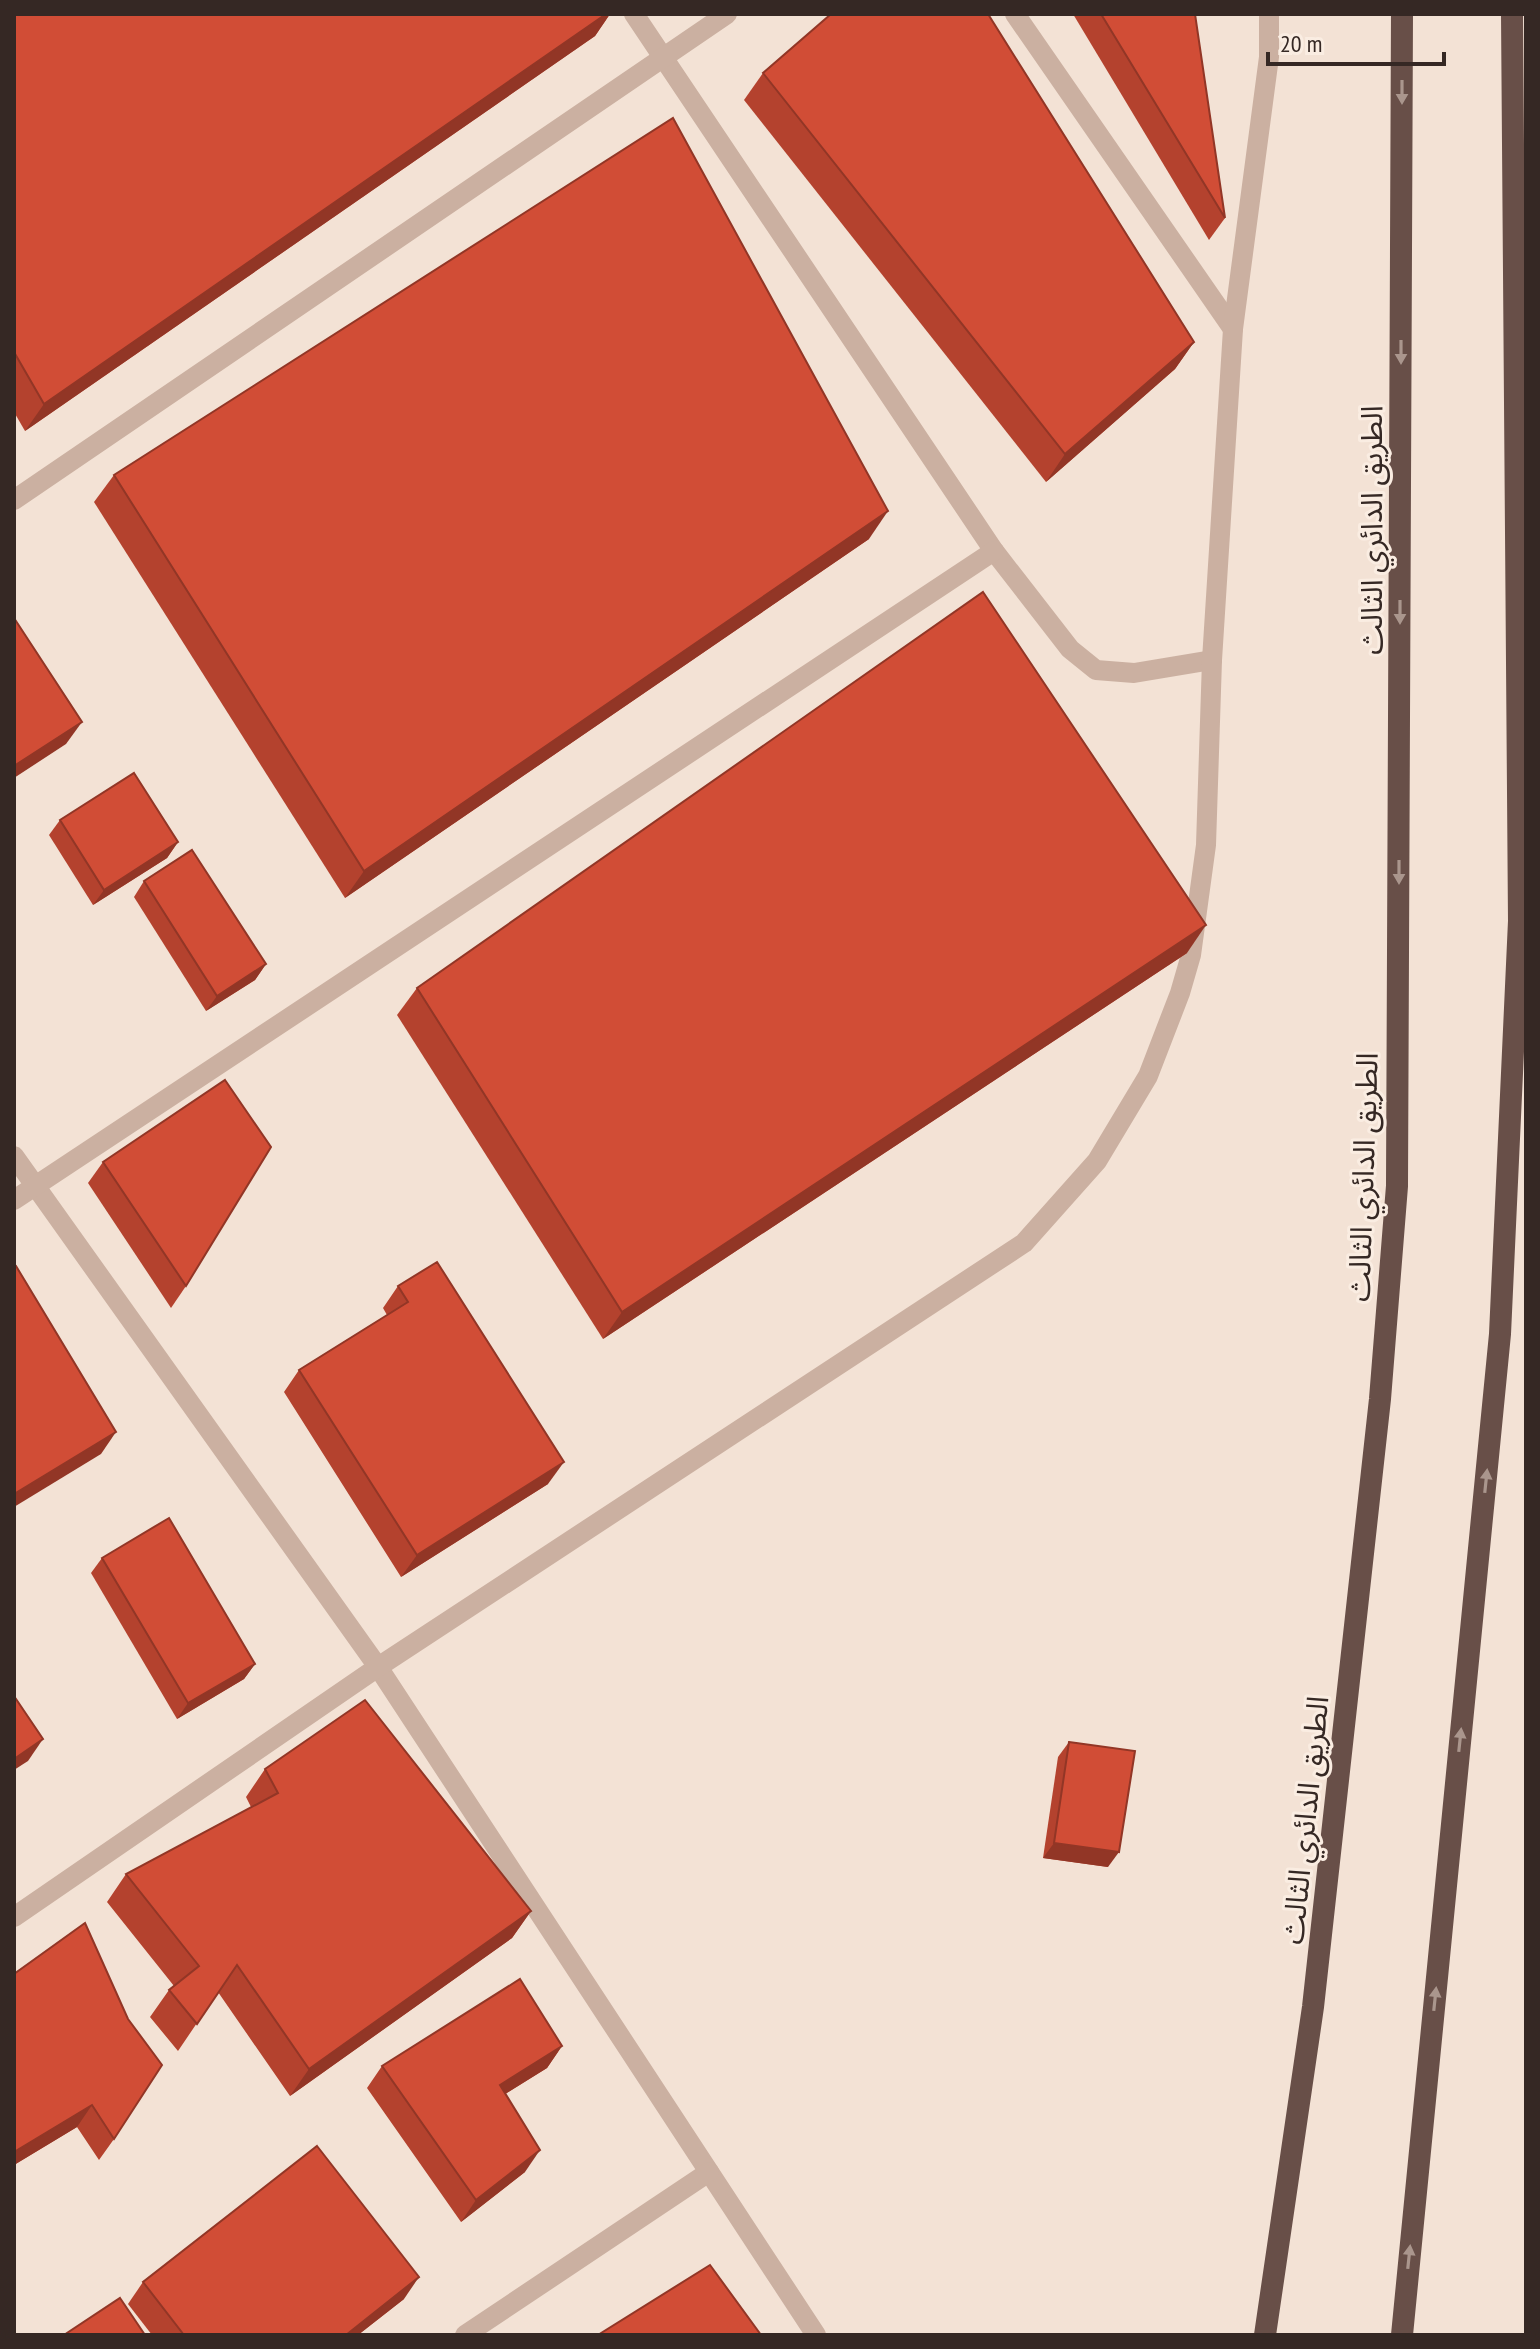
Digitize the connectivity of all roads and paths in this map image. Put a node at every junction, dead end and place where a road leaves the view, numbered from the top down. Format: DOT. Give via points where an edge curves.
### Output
graph roads {
  1 [pos="634,14"];
  2 [pos="727,14"];
  3 [pos="1015,14"];
  4 [pos="1269,14"];
  5 [pos="1402,14"];
  6 [pos="1512,14"];
  7 [pos="663,56"];
  8 [pos="1233,329"];
  9 [pos="14,500"];
  10 [pos="994,551"];
  11 [pos="1212,660"];
  12 [pos="14,1156"];
  13 [pos="34,1186"];
  14 [pos="14,1200"];
  15 [pos="378,1667"];
  16 [pos="14,1917"];
  17 [pos="709,2172"];
  18 [pos="465,2335"];
  19 [pos="816,2335"];
  20 [pos="1265,2335"];
  21 [pos="1402,2335"];
  1 -- 7 [label="street"];
  2 -- 7 [label="street"];
  3 -- 8 [label="street"];
  4 -- 8 [label="street" via="1269,57"];
  5 -- 20 [label="highway, الطريق الدائري الثالث, one-way" via="1397,1186 1380,1399 1315,1992"];
  21 -- 6 [label="highway, one-way" via="1500,1334 1519,921"];
  7 -- 9 [label="street"];
  7 -- 10 [label="street"];
  8 -- 11 [label="street"];
  10 -- 11 [label="street" via="1070,649 1096,670 1134,673"];
  10 -- 13 [label="street"];
  11 -- 15 [label="street" via="1206,845 1191,955 1148,1076 1097,1161 1024,1243"];
  12 -- 13 [label="street"];
  13 -- 14 [label="street"];
  13 -- 15 [label="street"];
  15 -- 16 [label="street"];
  15 -- 17 [label="street"];
  17 -- 18 [label="street"];
  17 -- 19 [label="street"];
}
